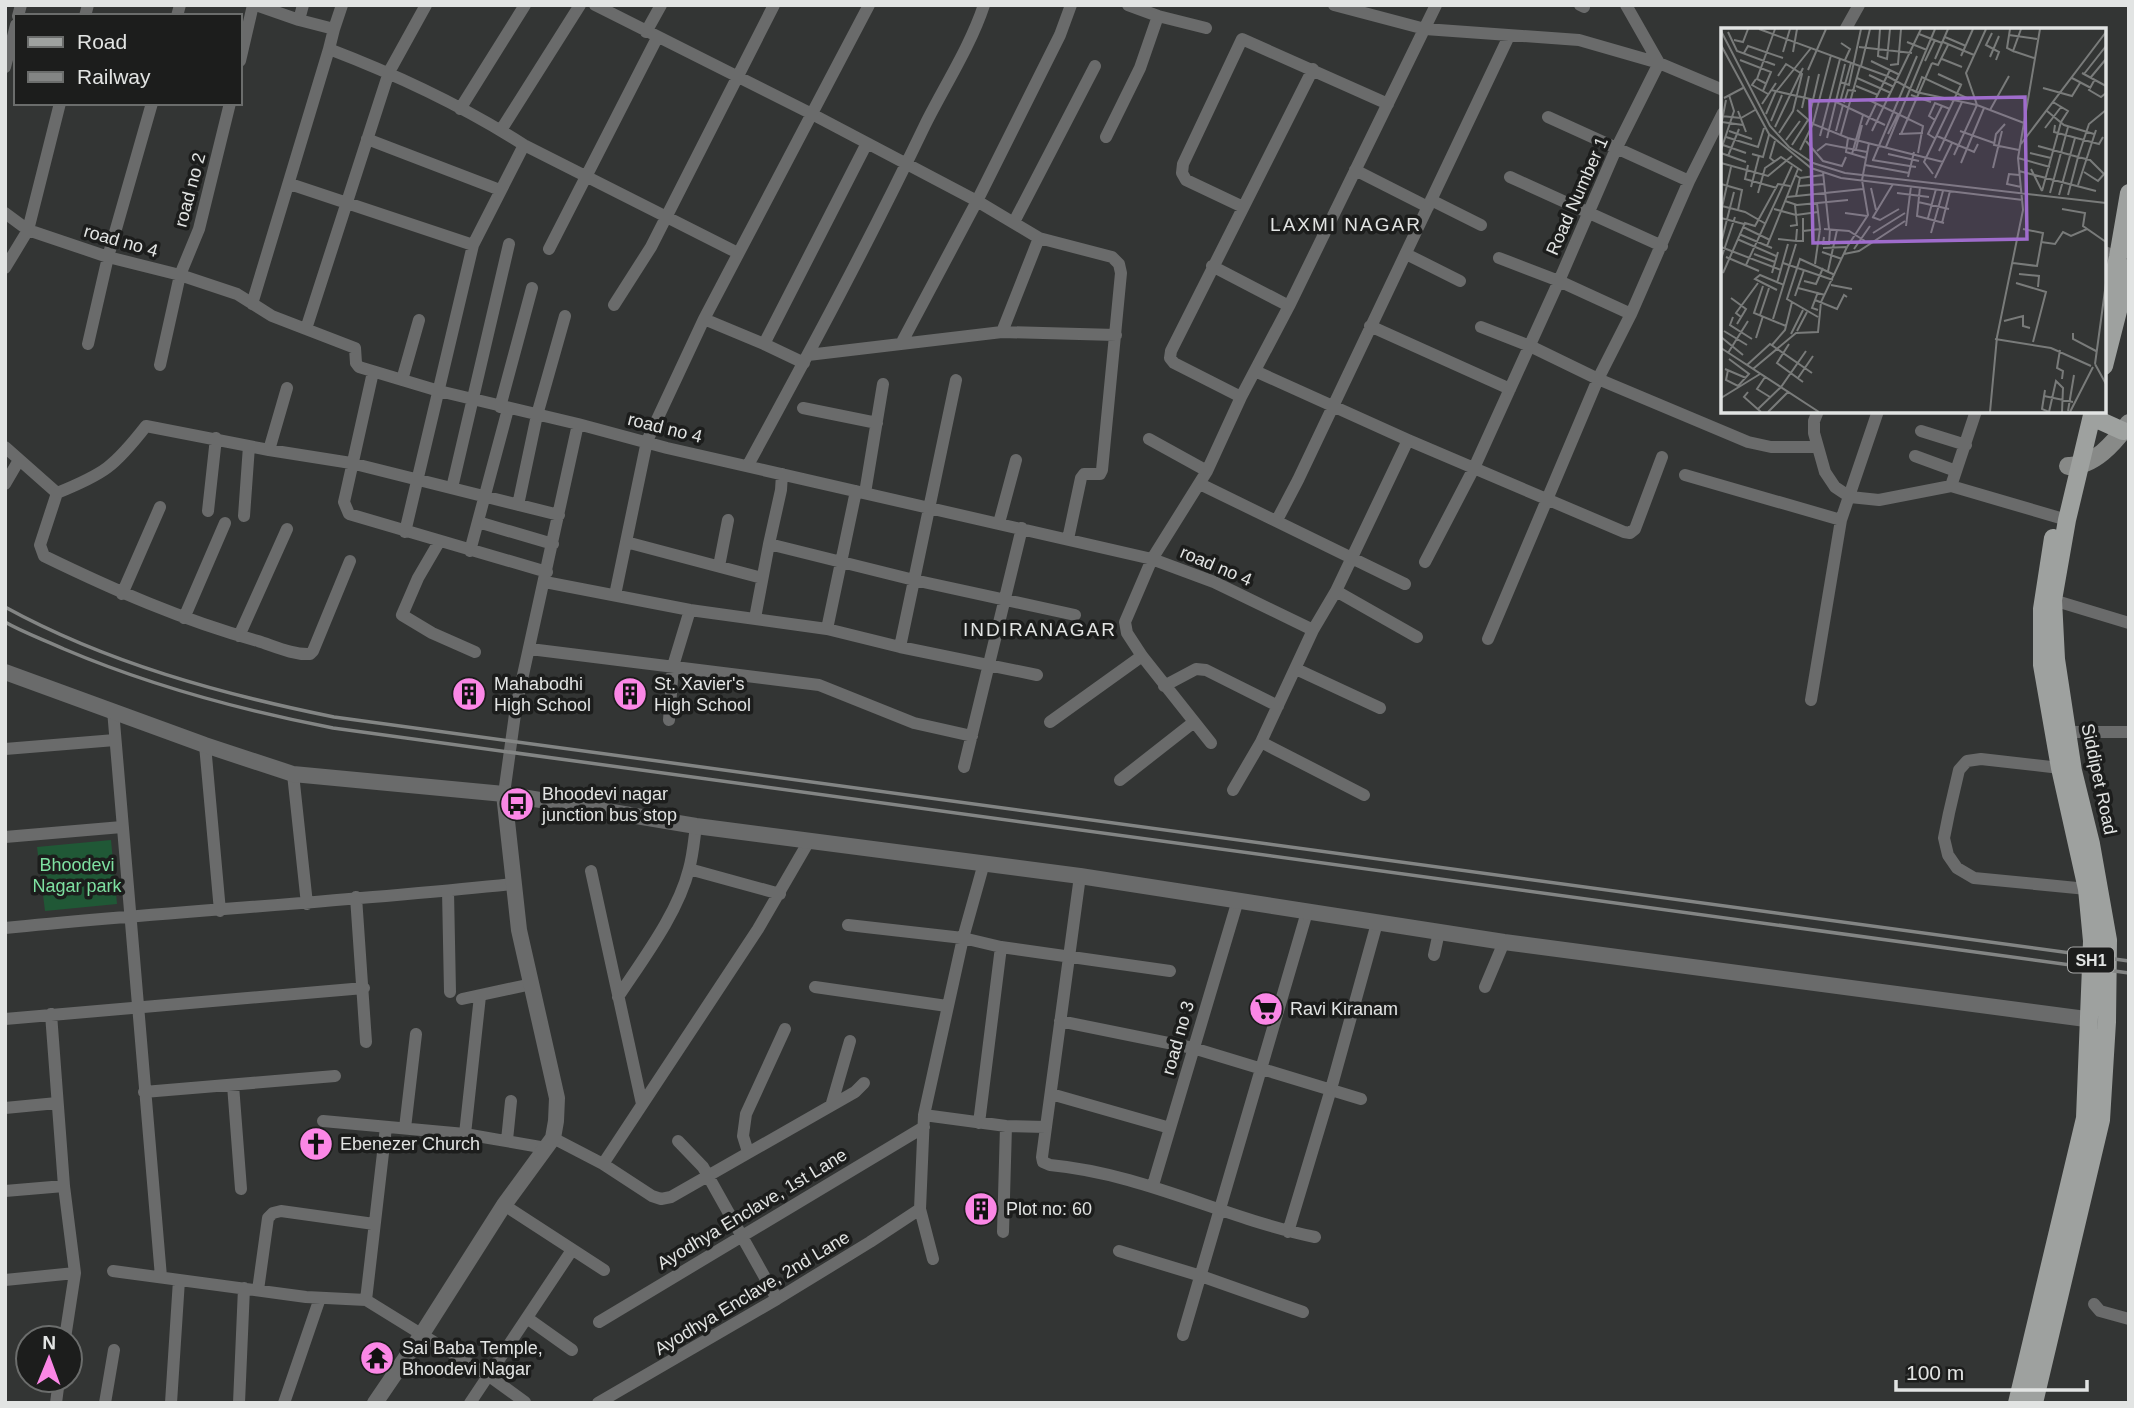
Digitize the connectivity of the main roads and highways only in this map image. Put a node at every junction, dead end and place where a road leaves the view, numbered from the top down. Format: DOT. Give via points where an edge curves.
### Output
graph roads {
  1 [pos="2129,193"];
  2 [pos="2117,259"];
  3 [pos="2106,306"];
  4 [pos="2106,350"];
  5 [pos="2089,413"];
  6 [pos="2126,427"];
  7 [pos="2074,466"];
  8 [pos="2062,518"];
  9 [pos="2017,1403"];
  10 [pos="2034,1403"];
  1 -- 2 [label="main road"];
  2 -- 3 [label="main road"];
  2 -- 4 [label="main road"];
  5 -- 6 [label="main road"];
  5 -- 7 [label="main road, Siddipet Road / SH1"];
  6 -- 7 [label="main road" via="2097,457"];
  7 -- 8 [label="main road, Siddipet Road / SH1"];
  8 -- 9 [label="main road, Siddipet Road / SH1" via="2047,562 2042,665 2087,890 2092,941 2085,1118"];
  8 -- 10 [label="main road, Siddipet Road / SH1" via="2053,600 2056,659 2073,771 2108,940 2107,1022 2101,1120"];
}
